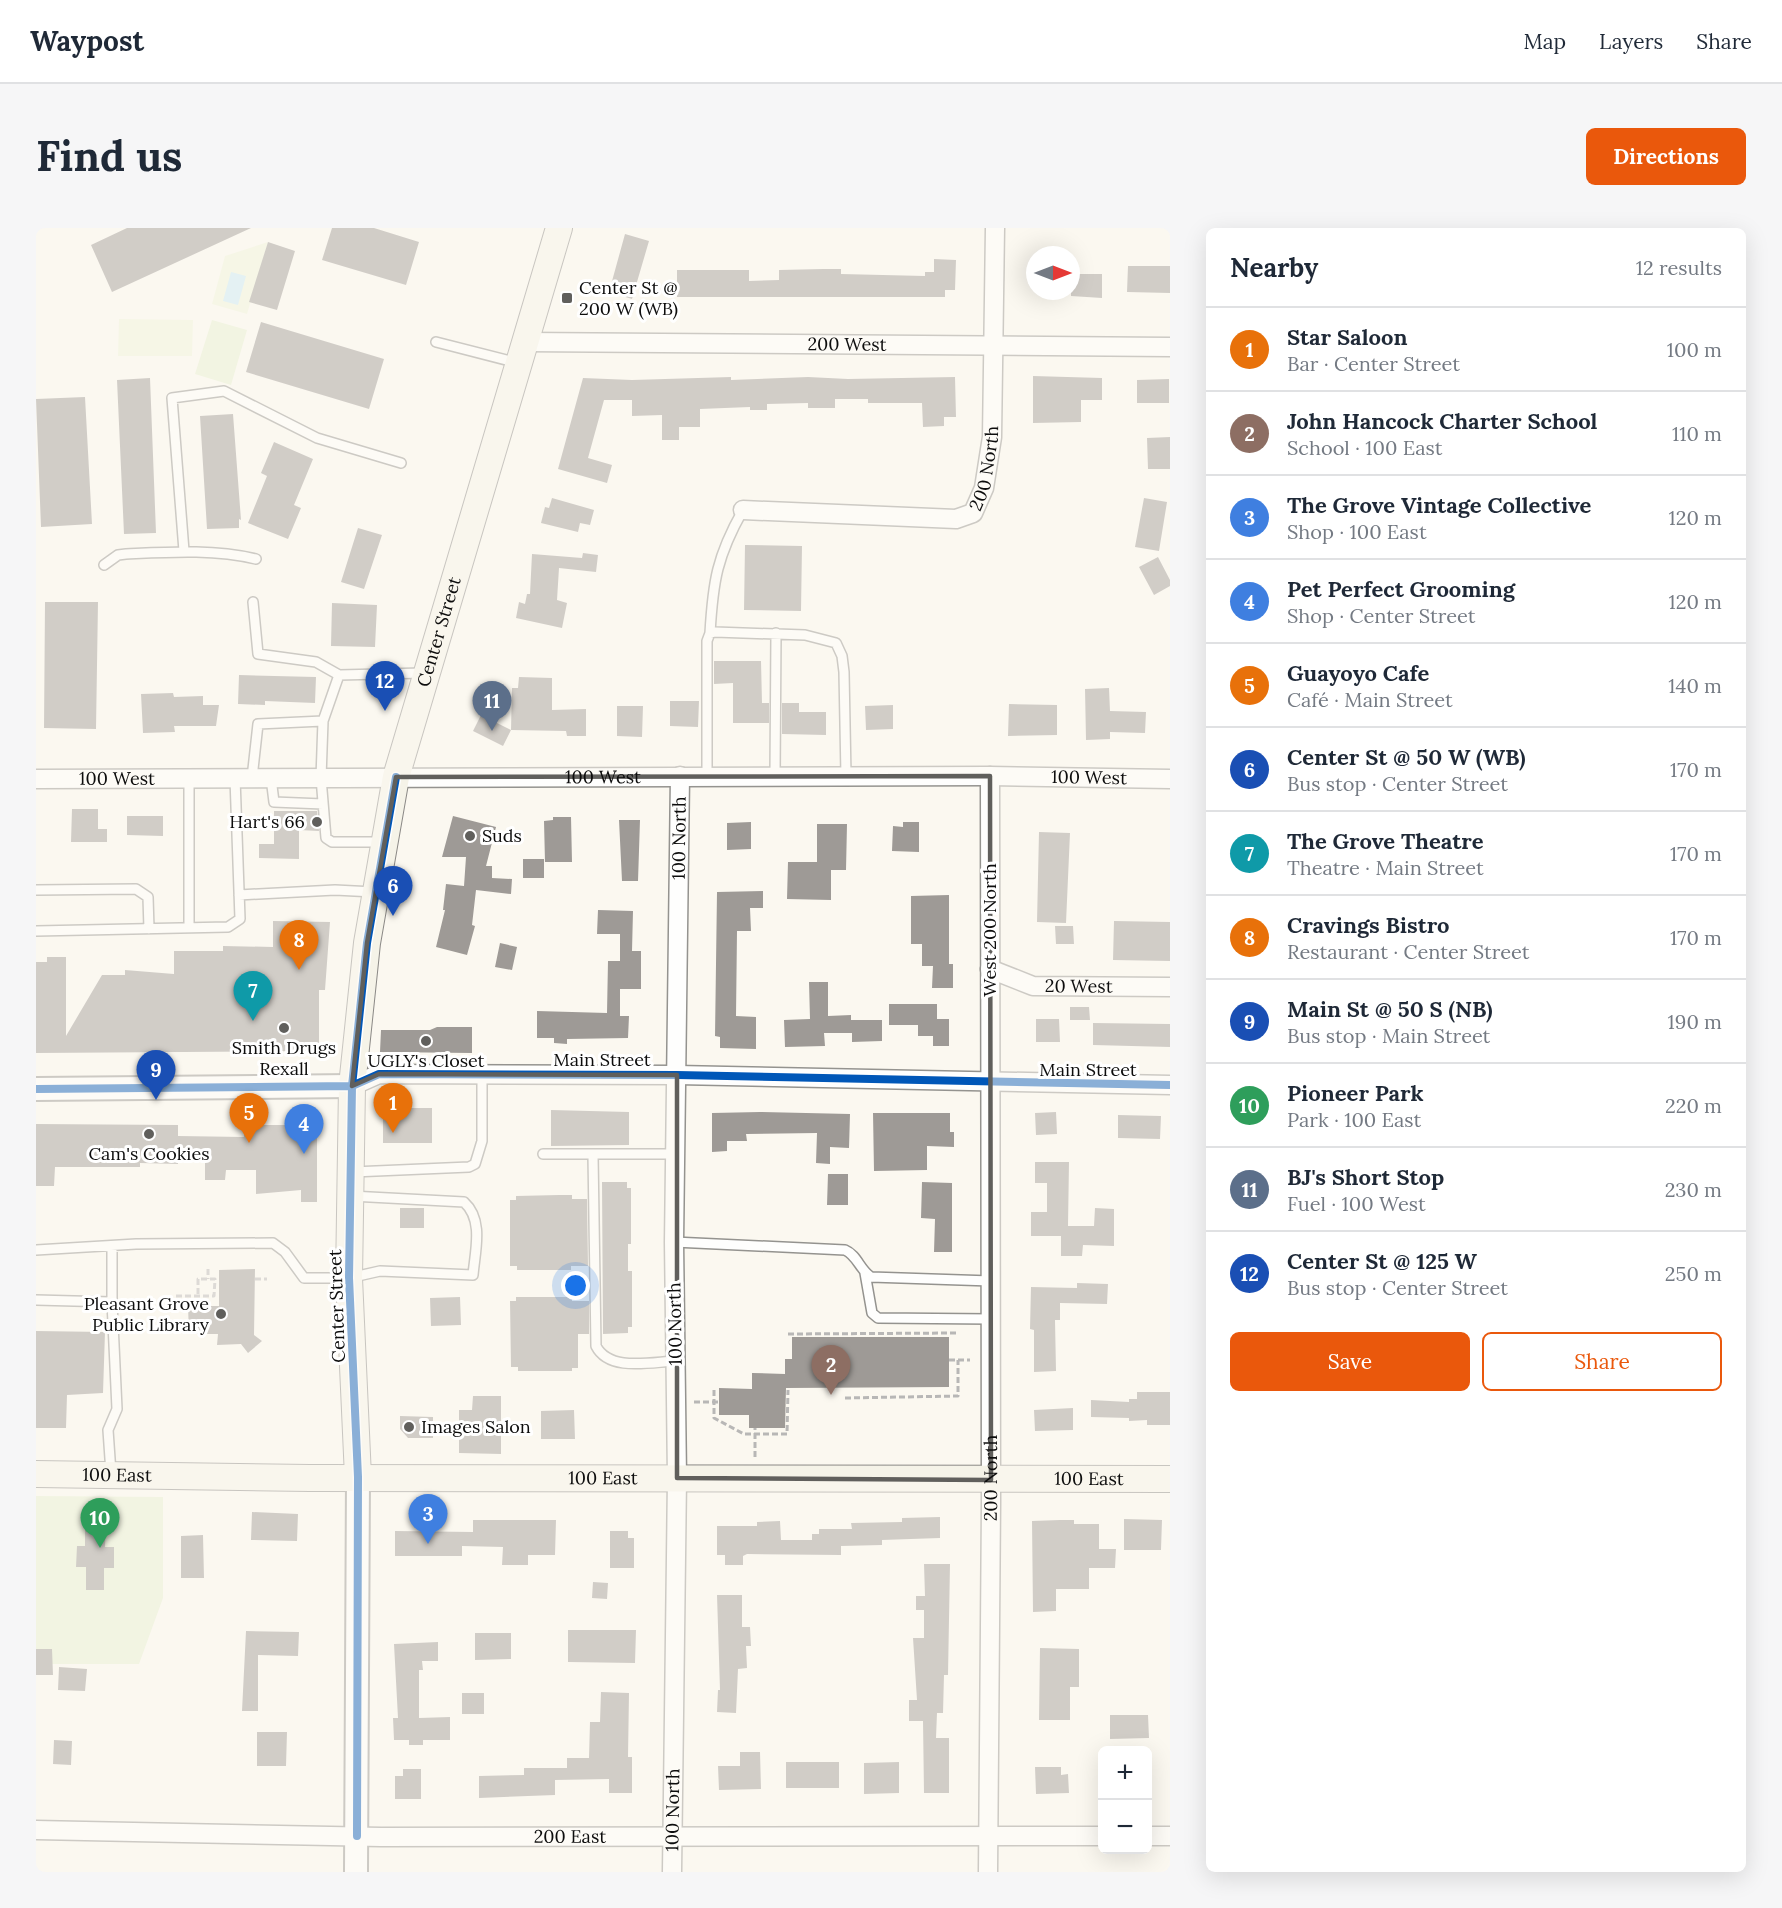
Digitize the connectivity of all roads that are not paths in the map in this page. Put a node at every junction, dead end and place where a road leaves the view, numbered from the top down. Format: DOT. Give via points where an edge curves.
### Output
graph roads {
  1 [pos="559,228"];
  2 [pos="995,228"];
  3 [pos="436,342"];
  4 [pos="992,347"];
  5 [pos="1170,347"];
  6 [pos="522,352"];
  7 [pos="401,463"];
  8 [pos="743,510"];
  9 [pos="184,551"];
  10 [pos="256,559"];
  11 [pos="105,565"];
  12 [pos="253,602"];
  13 [pos="710,633"];
  14 [pos="776,633"];
  15 [pos="426,673"];
  16 [pos="339,675"];
  17 [pos="323,721"];
  18 [pos="680,776"];
  19 [pos="707,776"];
  20 [pos="775,776"];
  21 [pos="846,776"];
  22 [pos="990,776"];
  23 [pos="396,777"];
  24 [pos="189,778"];
  25 [pos="253,778"];
  26 [pos="321,778"];
  27 [pos="36,779"];
  28 [pos="1170,779"];
  29 [pos="323,804"];
  30 [pos="385,842"];
  31 [pos="36,890"];
  32 [pos="376,892"];
  33 [pos="239,895"];
  34 [pos="149,928"];
  35 [pos="189,928"];
  36 [pos="36,931"];
  37 [pos="990,969"];
  38 [pos="1170,987"];
  39 [pos="482,1074"];
  40 [pos="677,1076"];
  41 [pos="991,1084"];
  42 [pos="1170,1085"];
  43 [pos="352,1086"];
  44 [pos="36,1089"];
  45 [pos="543,1154"];
  46 [pos="676,1154"];
  47 [pos="593,1155"];
  48 [pos="351,1184"];
  49 [pos="674,1242"];
  50 [pos="112,1245"];
  51 [pos="36,1250"];
  52 [pos="865,1272"];
  53 [pos="349,1278"];
  54 [pos="991,1281"];
  55 [pos="36,1300"];
  56 [pos="112,1302"];
  57 [pos="991,1319"];
  58 [pos="675,1361"];
  59 [pos="36,1474"];
  60 [pos="111,1476"];
  61 [pos="358,1478"];
  62 [pos="676,1478"];
  63 [pos="1170,1479"];
  64 [pos="991,1480"];
  65 [pos="36,1830"];
  66 [pos="988,1835"];
  67 [pos="357,1836"];
  68 [pos="1098,1836"];
  69 [pos="1152,1836"];
  70 [pos="1170,1836"];
  71 [pos="672,1838"];
  72 [pos="356,1872"];
  73 [pos="672,1872"];
  74 [pos="988,1872"];
  1 -- 6 [label="main road, Center Street"];
  2 -- 4 [label="street, 200 North"];
  3 -- 6 [label="lane"];
  4 -- 5 [label="street, 200 West"];
  4 -- 6 [label="street, 200 West"];
  4 -- 8 [label="street, 200 North" via="992,437 984,488 973,513 956,519"];
  6 -- 15 [label="main road, Center Street"];
  7 -- 9 [label="lane" via="317,438 224,391 172,398"];
  8 -- 13 [label="lane" via="724,545 713,588"];
  9 -- 10 [label="lane"];
  9 -- 11 [label="lane" via="118,555"];
  12 -- 16 [label="lane" via="258,654 316,662"];
  13 -- 14 [label="lane"];
  13 -- 19 [label="lane"];
  14 -- 20 [label="lane"];
  14 -- 21 [label="lane" via="828,639 840,649"];
  15 -- 16 [label="lane"];
  15 -- 23 [label="main road, Center Street"];
  16 -- 17 [label="lane"];
  17 -- 25 [label="lane" via="258,724"];
  17 -- 26 [label="lane"];
  18 -- 19 [label="street, 100 West"];
  18 -- 23 [label="street, 100 West"];
  18 -- 40 [label="street, 100 North"];
  19 -- 20 [label="street, 100 West"];
  20 -- 21 [label="street, 100 West"];
  21 -- 22 [label="street, 100 West"];
  22 -- 28 [label="street, 100 West"];
  22 -- 37 [label="street, West 200 North"];
  23 -- 26 [label="street, 100 West"];
  23 -- 30 [label="main road, Center Street"];
  24 -- 25 [label="street, 100 West"];
  24 -- 27 [label="street, 100 West"];
  24 -- 35 [label="lane"];
  25 -- 26 [label="street, 100 West"];
  25 -- 29 [label="lane" via="277,803"];
  25 -- 33 [label="lane"];
  26 -- 29 [label="lane"];
  29 -- 30 [label="lane" via="328,841"];
  30 -- 32 [label="main road, Center Street"];
  31 -- 34 [label="lane" via="136,889 148,897"];
  32 -- 33 [label="lane"];
  32 -- 43 [label="main road, Center Street"];
  33 -- 35 [label="lane" via="240,919 228,927"];
  34 -- 35 [label="lane"];
  34 -- 36 [label="lane"];
  37 -- 38 [label="street, 20 West" via="1033,986"];
  37 -- 41 [label="street, West 200 North"];
  39 -- 40 [label="street, Main Street"];
  39 -- 43 [label="street, Main Street" via="379,1074"];
  39 -- 48 [label="lane" via="482,1142 475,1164"];
  40 -- 41 [label="street, Main Street"];
  40 -- 46 [label="street, 100 North"];
  41 -- 42 [label="street, Main Street"];
  41 -- 54 [label="street, 200 North"];
  43 -- 44 [label="street, Main Street"];
  43 -- 48 [label="main road, Center Street"];
  45 -- 47 [label="lane"];
  46 -- 47 [label="lane"];
  46 -- 49 [label="street, 100 North"];
  47 -- 58 [label="lane" via="596,1346 604,1358 620,1362"];
  48 -- 53 [label="main road, Center Street"];
  48 -- 53 [label="lane" via="464,1202 474,1216 477,1233 473,1275 380,1271"];
  49 -- 52 [label="lane" via="845,1250 850,1251"];
  49 -- 58 [label="street, 100 North"];
  50 -- 51 [label="lane"];
  50 -- 53 [label="lane" via="273,1243 285,1252 304,1278"];
  50 -- 56 [label="lane"];
  52 -- 54 [label="lane" via="886,1279"];
  52 -- 57 [label="lane" via="872,1313 878,1318"];
  53 -- 61 [label="main road, Center Street"];
  54 -- 57 [label="street, 200 North"];
  55 -- 56 [label="lane"];
  56 -- 60 [label="lane" via="117,1409 108,1430"];
  57 -- 64 [label="street, 200 North"];
  58 -- 62 [label="street, 100 North"];
  59 -- 60 [label="main road, 100 East"];
  60 -- 61 [label="main road, 100 East"];
  61 -- 62 [label="main road, 100 East"];
  61 -- 67 [label="street, Center Street"];
  62 -- 64 [label="main road, 100 East"];
  62 -- 71 [label="street, 100 North"];
  63 -- 64 [label="main road, 100 East"];
  64 -- 66 [label="street, 200 North"];
  65 -- 67 [label="street, 200 East"];
  66 -- 68 [label="street, 200 East"];
  66 -- 71 [label="street, 200 East"];
  66 -- 74 [label="street, 200 North"];
  67 -- 71 [label="street, 200 East"];
  67 -- 72 [label="street, Center Street"];
  69 -- 70 [label="street"];
  71 -- 73 [label="street, 100 North"];
}
